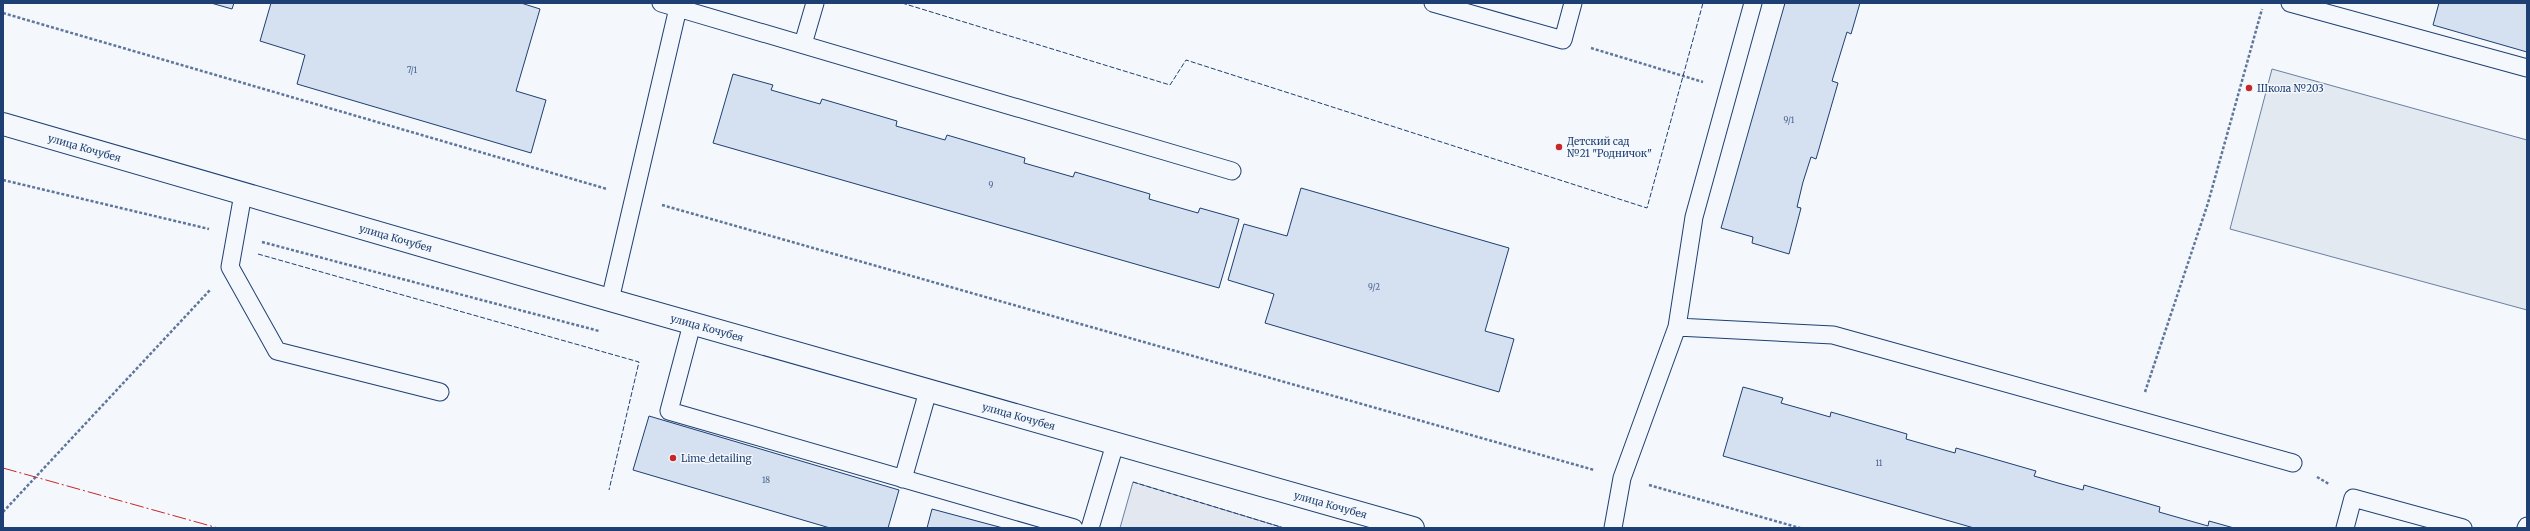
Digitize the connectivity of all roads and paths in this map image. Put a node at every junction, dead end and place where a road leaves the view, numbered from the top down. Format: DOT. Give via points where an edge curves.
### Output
graph roads {
  1 [pos="660,3"];
  2 [pos="815,3"];
  3 [pos="1432,3"];
  4 [pos="1573,3"];
  5 [pos="1753,3"];
  6 [pos="2263,3"];
  7 [pos="2290,3"];
  8 [pos="678,8"];
  9 [pos="3,13"];
  10 [pos="1563,40"];
  11 [pos="803,44"];
  12 [pos="2527,68"];
  13 [pos="1729,91"];
  14 [pos="3,124"];
  15 [pos="1232,171"];
  16 [pos="3,180"];
  17 [pos="243,194"];
  18 [pos="634,197"];
  19 [pos="236,235"];
  20 [pos="230,267"];
  21 [pos="610,300"];
  22 [pos="692,324"];
  23 [pos="1677,327"];
  24 [pos="606,333"];
  25 [pos="928,391"];
  26 [pos="440,392"];
  27 [pos="2136,419"];
  28 [pos="1115,444"];
  29 [pos="2293,463"];
  30 [pos="1622,478"];
  31 [pos="903,479"];
  32 [pos="2353,498"];
  33 [pos="3,512"];
  34 [pos="1074,528"];
  35 [pos="1090,528"];
  36 [pos="1413,528"];
  37 [pos="1613,528"];
  38 [pos="1800,528"];
  39 [pos="2345,528"];
  40 [pos="2463,528"];
  1 -- 8 [label="lane"];
  2 -- 11 [label="lane"];
  3 -- 10 [label="lane"];
  4 -- 10 [label="lane"];
  5 -- 13 [label="lane"];
  6 -- 27 [label="path" via="2208,203"];
  7 -- 12 [label="lane"];
  8 -- 11 [label="lane"];
  8 -- 18 [label="lane"];
  9 -- 18 [label="path"];
  10 -- 13 [label="path"];
  11 -- 15 [label="lane"];
  13 -- 23 [label="lane" via="1694,217"];
  14 -- 17 [label="street, улица Кочубея"];
  16 -- 19 [label="path"];
  17 -- 19 [label="lane"];
  17 -- 21 [label="street, улица Кочубея"];
  18 -- 21 [label="lane"];
  18 -- 30 [label="path"];
  19 -- 20 [label="lane"];
  19 -- 24 [label="path"];
  20 -- 26 [label="lane" via="277,351"];
  20 -- 33 [label="path"];
  21 -- 22 [label="street, улица Кочубея"];
  22 -- 25 [label="street, улица Кочубея"];
  22 -- 31 [label="lane" via="669,411"];
  23 -- 27 [label="lane" via="1833,335"];
  23 -- 30 [label="lane"];
  25 -- 28 [label="street, улица Кочубея"];
  25 -- 31 [label="lane"];
  27 -- 29 [label="lane"];
  28 -- 35 [label="lane"];
  28 -- 36 [label="street, улица Кочубея"];
  29 -- 32 [label="path"];
  30 -- 37 [label="lane"];
  30 -- 38 [label="path"];
  31 -- 34 [label="lane"];
  32 -- 39 [label="lane"];
  32 -- 40 [label="lane"];
}
